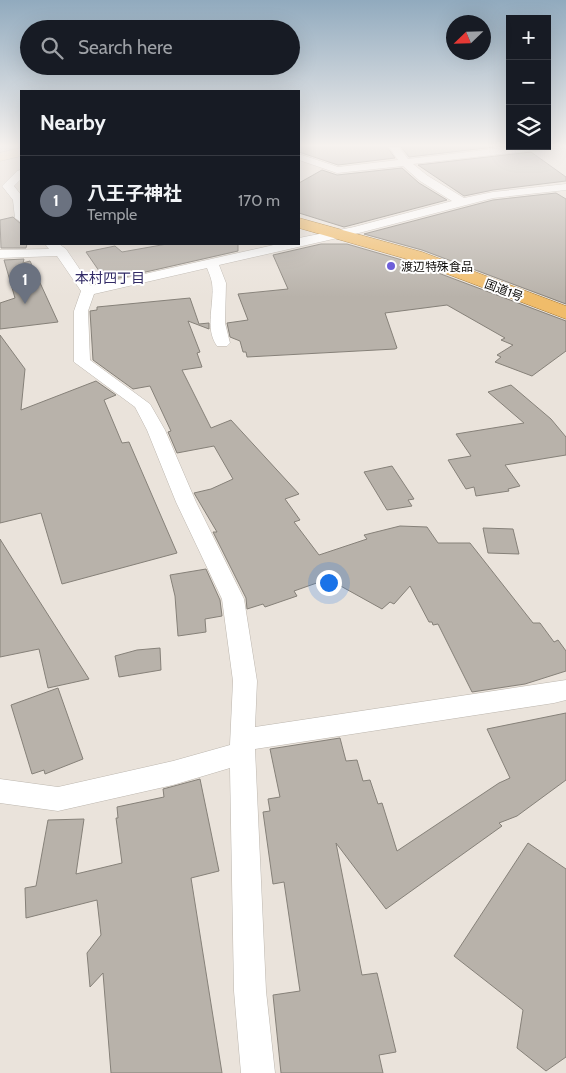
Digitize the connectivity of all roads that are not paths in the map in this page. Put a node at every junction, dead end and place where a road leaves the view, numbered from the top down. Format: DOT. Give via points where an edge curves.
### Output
graph roads {
  1 [pos="17,197"];
  2 [pos="454,197"];
  3 [pos="487,197"];
  4 [pos="462,202"];
  5 [pos="20,209"];
  6 [pos="300,223"];
  7 [pos="339,234"];
  8 [pos="300,242"];
  9 [pos="290,245"];
  10 [pos="56,248"];
  11 [pos="0,254"];
  12 [pos="212,264"];
  13 [pos="88,291"];
  14 [pos="566,313"];
  15 [pos="222,343"];
  16 [pos="566,690"];
  17 [pos="242,746"];
  18 [pos="0,790"];
  19 [pos="258,1073"];
  1 -- 5 [label="street"];
  2 -- 4 [label="street"];
  3 -- 4 [label="street"];
  4 -- 7 [label="street"];
  6 -- 7 [label="highway, 国道1号"];
  7 -- 8 [label="street"];
  7 -- 14 [label="highway, 国道1号" via="416,256"];
  9 -- 12 [label="street"];
  10 -- 11 [label="street"];
  10 -- 13 [label="street"];
  12 -- 13 [label="street"];
  12 -- 15 [label="street" via="219,283 218,323"];
  13 -- 17 [label="street" via="81,311 82,362 142,404 233,599 245,681"];
  16 -- 17 [label="street"];
  17 -- 18 [label="street" via="173,773 58,799"];
  17 -- 19 [label="street" via="250,991"];
}
